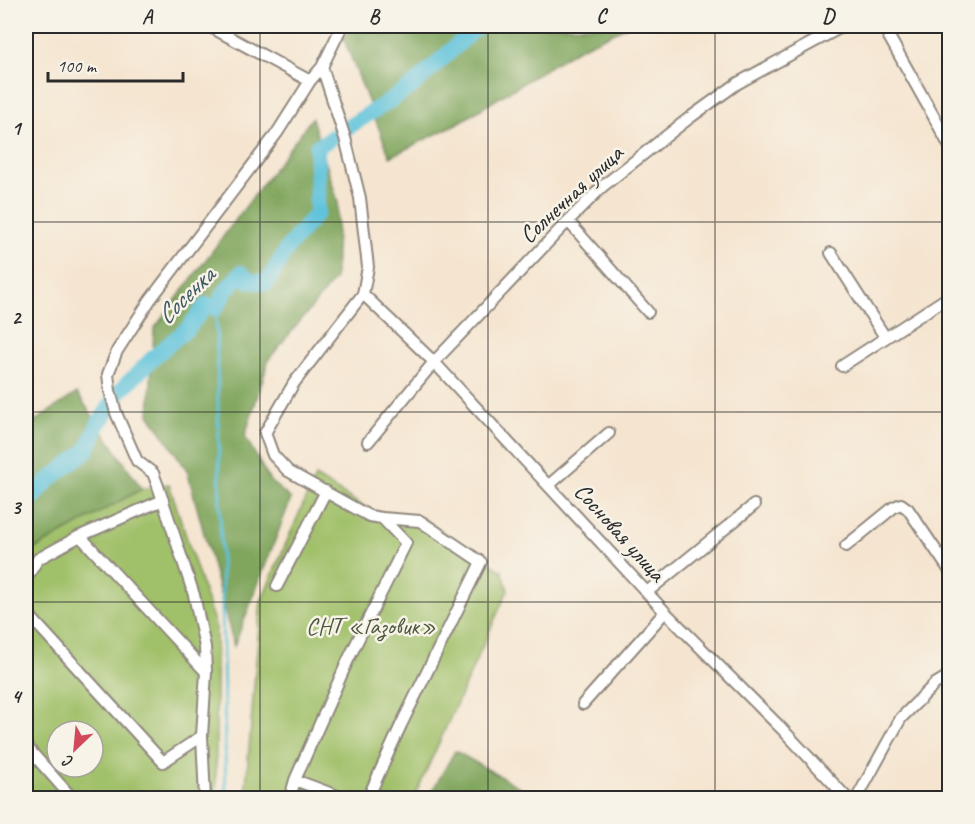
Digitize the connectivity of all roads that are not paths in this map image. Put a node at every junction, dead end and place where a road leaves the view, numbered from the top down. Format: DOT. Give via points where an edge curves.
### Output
graph roads {
  1 [pos="209,26"];
  2 [pos="342,26"];
  3 [pos="843,26"];
  4 [pos="883,26"];
  5 [pos="322,67"];
  6 [pos="310,81"];
  7 [pos="950,147"];
  8 [pos="568,221"];
  9 [pos="831,254"];
  10 [pos="363,294"];
  11 [pos="950,296"];
  12 [pos="648,312"];
  13 [pos="885,337"];
  14 [pos="434,362"];
  15 [pos="842,366"];
  16 [pos="609,433"];
  17 [pos="368,442"];
  18 [pos="549,485"];
  19 [pos="326,491"];
  20 [pos="163,500"];
  21 [pos="754,505"];
  22 [pos="382,518"];
  23 [pos="80,536"];
  24 [pos="846,546"];
  25 [pos="950,571"];
  26 [pos="26,579"];
  27 [pos="277,586"];
  28 [pos="647,592"];
  29 [pos="26,612"];
  30 [pos="665,612"];
  31 [pos="206,672"];
  32 [pos="950,675"];
  33 [pos="583,704"];
  34 [pos="202,735"];
  35 [pos="26,746"];
  36 [pos="296,780"];
  37 [pos="72,798"];
  38 [pos="205,798"];
  39 [pos="290,798"];
  40 [pos="343,798"];
  41 [pos="368,798"];
  42 [pos="847,798"];
  43 [pos="857,798"];
  1 -- 6 [label="lane"];
  2 -- 5 [label="lane"];
  3 -- 8 [label="lane, Солнечная улица" via="738,83 603,186"];
  4 -- 7 [label="lane"];
  5 -- 6 [label="lane"];
  5 -- 10 [label="lane" via="360,198 368,267"];
  6 -- 20 [label="lane" via="277,133 150,300 117,351 108,374 116,413 137,461 153,473"];
  8 -- 12 [label="lane"];
  8 -- 14 [label="lane, Солнечная улица"];
  9 -- 13 [label="lane"];
  10 -- 14 [label="lane, Сосновая улица"];
  10 -- 19 [label="lane" via="294,382 265,433 273,455 288,471"];
  11 -- 13 [label="lane"];
  13 -- 15 [label="lane"];
  14 -- 17 [label="lane, Солнечная улица"];
  14 -- 18 [label="lane, Сосновая улица"];
  16 -- 18 [label="lane"];
  18 -- 28 [label="lane, Сосновая улица"];
  19 -- 22 [label="lane" via="369,516"];
  19 -- 27 [label="lane"];
  20 -- 23 [label="lane"];
  20 -- 31 [label="lane" via="194,595"];
  21 -- 28 [label="lane"];
  22 -- 36 [label="lane" via="406,543 348,660"];
  22 -- 41 [label="lane" via="420,521 481,562"];
  23 -- 26 [label="lane" via="38,560"];
  23 -- 31 [label="lane"];
  24 -- 25 [label="lane" via="901,504"];
  28 -- 30 [label="lane, Сосновая улица"];
  29 -- 34 [label="lane" via="163,762"];
  30 -- 33 [label="lane"];
  30 -- 42 [label="lane, Сосновая улица"];
  31 -- 34 [label="lane"];
  32 -- 43 [label="lane" via="935,684 901,718"];
  34 -- 38 [label="lane"];
  35 -- 37 [label="lane"];
  36 -- 39 [label="lane"];
  36 -- 40 [label="lane"];
}
